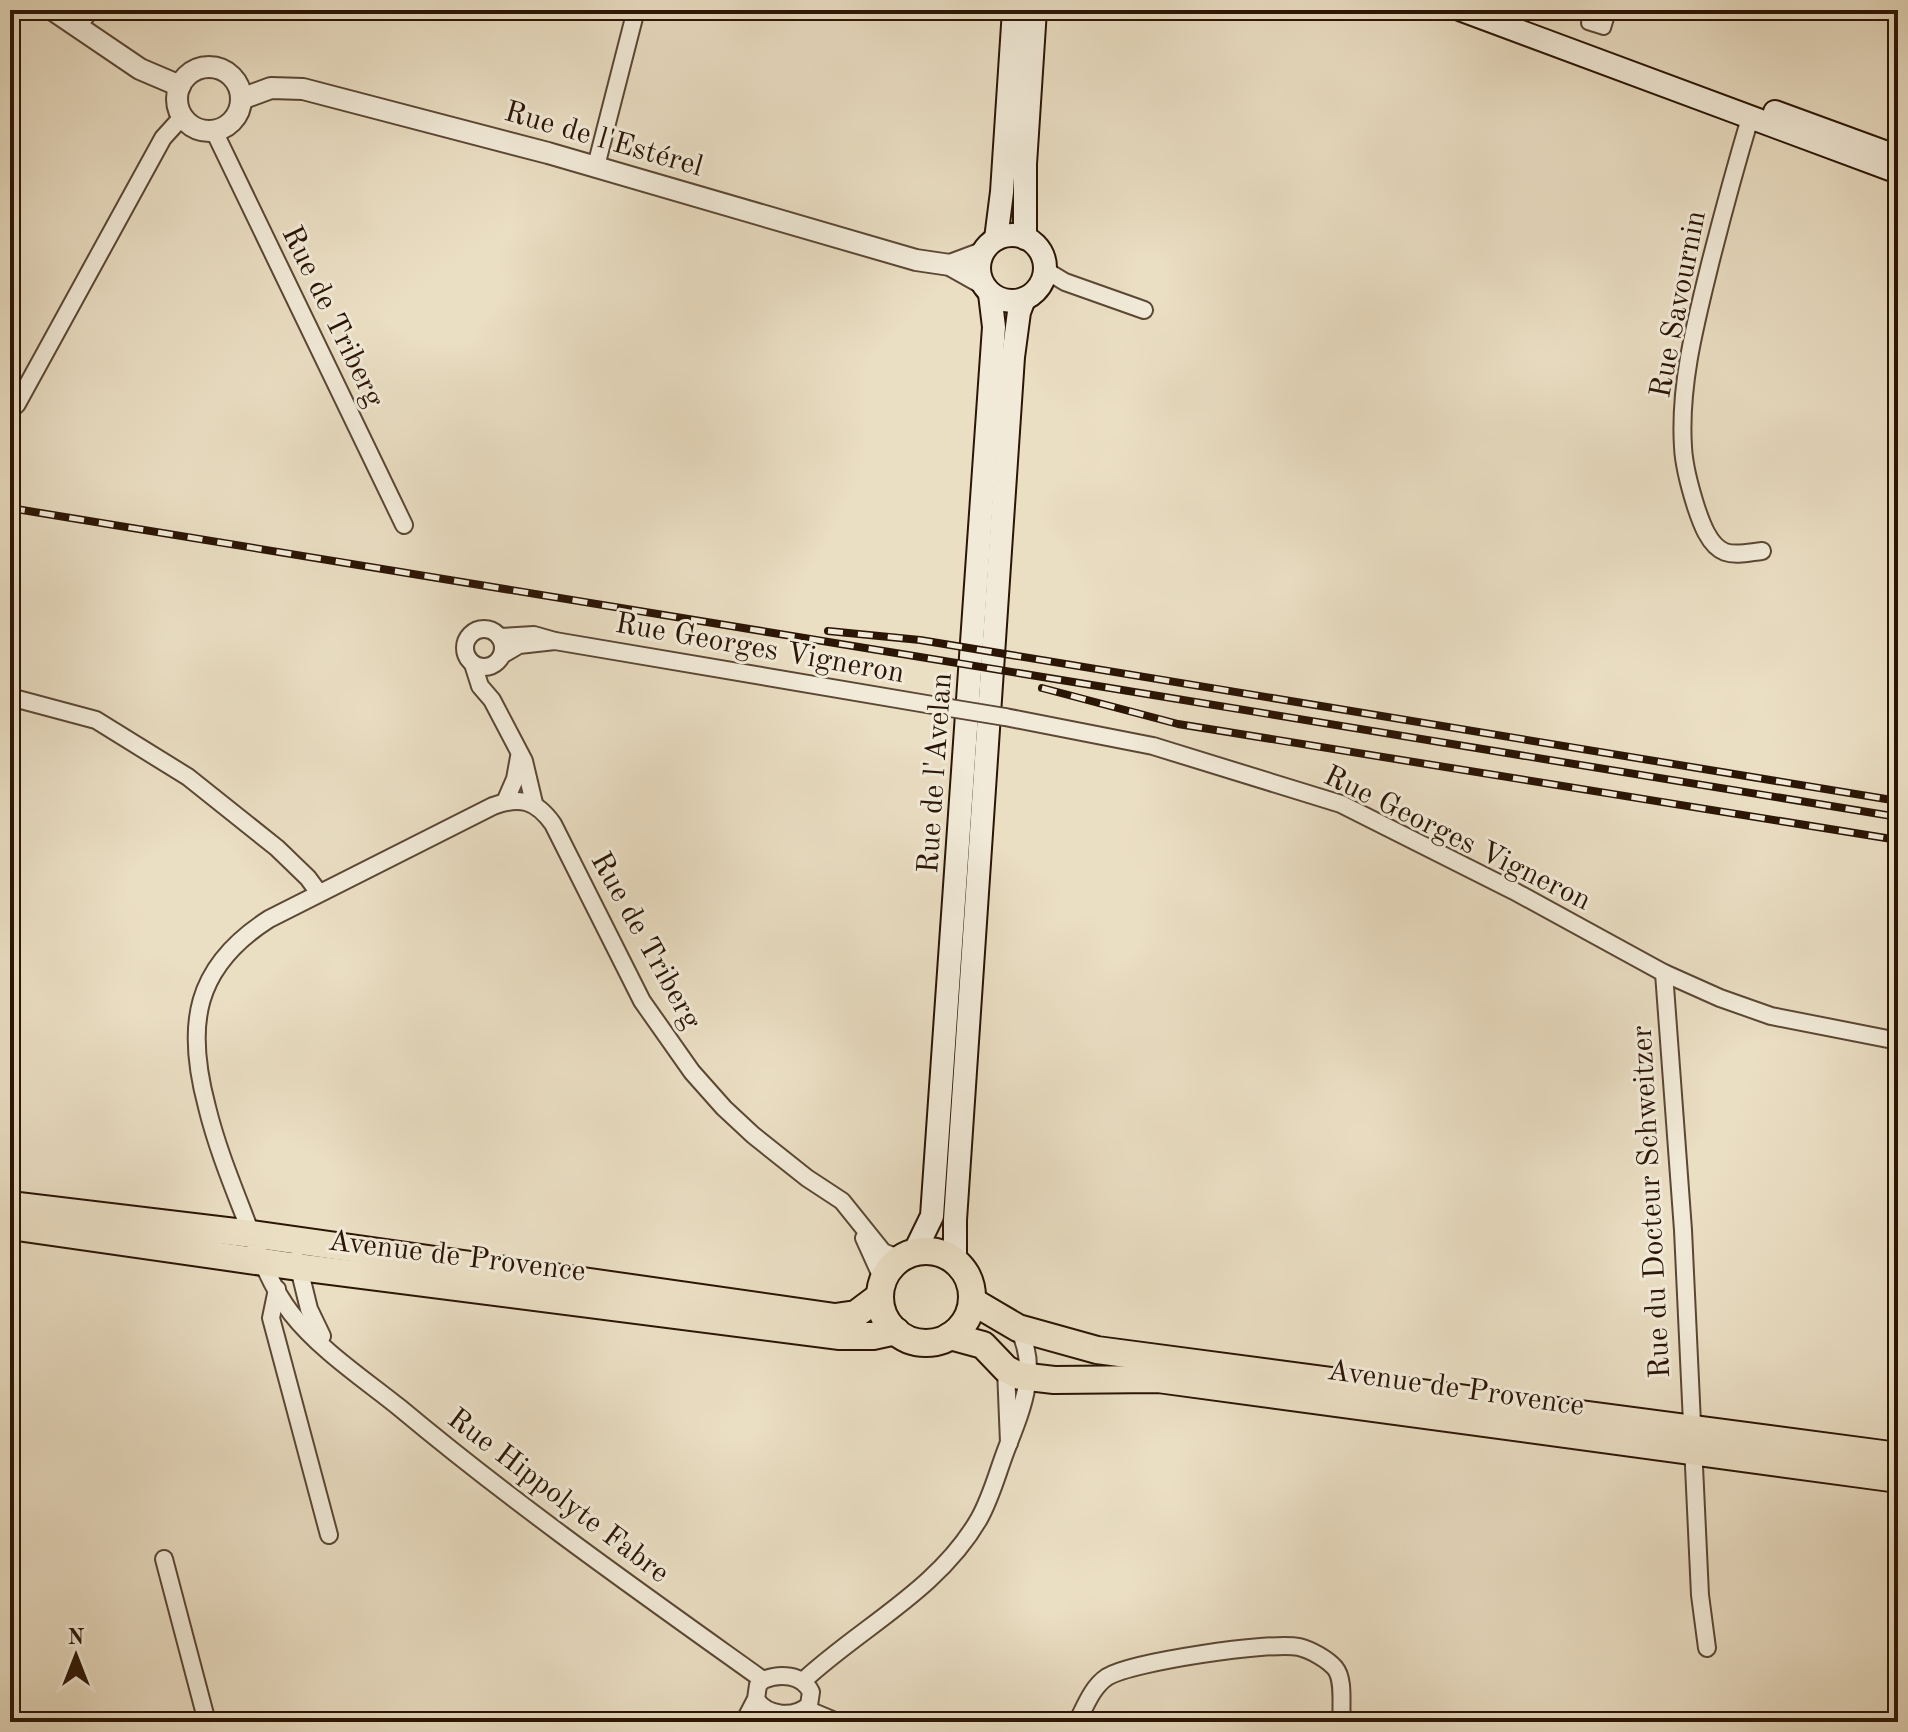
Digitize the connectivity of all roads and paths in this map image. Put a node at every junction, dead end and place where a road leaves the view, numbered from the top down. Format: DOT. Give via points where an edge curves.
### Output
graph roads {
  1 [pos="53,10"];
  2 [pos="636,10"];
  3 [pos="1014,10"];
  4 [pos="1035,10"];
  5 [pos="1462,10"];
  6 [pos="1491,10"];
  7 [pos="84,18"];
  8 [pos="180,86"];
  9 [pos="241,99"];
  10 [pos="182,117"];
  11 [pos="1750,118"];
  12 [pos="214,131"];
  13 [pos="1898,157"];
  14 [pos="596,166"];
  15 [pos="1898,172"];
  16 [pos="1025,238"];
  17 [pos="989,246"];
  18 [pos="950,265"];
  19 [pos="1045,270"];
  20 [pos="986,288"];
  21 [pos="1024,299"];
  22 [pos="1144,310"];
  23 [pos="10,411"];
  24 [pos="404,525"];
  25 [pos="1762,551"];
  26 [pos="500,637"];
  27 [pos="555,641"];
  28 [pos="499,660"];
  29 [pos="473,664"];
  30 [pos="10,697"];
  31 [pos="492,700"];
  32 [pos="520,756"];
  33 [pos="505,802"];
  34 [pos="534,803"];
  35 [pos="319,893"];
  36 [pos="1664,973"];
  37 [pos="1898,1041"];
  38 [pos="10,1205"];
  39 [pos="860,1225"];
  40 [pos="10,1226"];
  41 [pos="252,1234"];
  42 [pos="292,1240"];
  43 [pos="907,1256"];
  44 [pos="260,1260"];
  45 [pos="955,1261"];
  46 [pos="298,1267"];
  47 [pos="881,1288"];
  48 [pos="277,1289"];
  49 [pos="972,1301"];
  50 [pos="1018,1328"];
  51 [pos="896,1331"];
  52 [pos="950,1336"];
  53 [pos="328,1349"];
  54 [pos="1029,1376"];
  55 [pos="1022,1413"];
  56 [pos="1692,1440"];
  57 [pos="1009,1443"];
  58 [pos="1898,1456"];
  59 [pos="1898,1479"];
  60 [pos="329,1535"];
  61 [pos="164,1559"];
  62 [pos="1707,1648"];
  63 [pos="763,1680"];
  64 [pos="803,1681"];
  65 [pos="756,1699"];
  66 [pos="806,1709"];
  67 [pos="777,1713"];
  68 [pos="207,1722"];
  69 [pos="744,1722"];
  70 [pos="756,1722"];
  71 [pos="837,1722"];
  72 [pos="1077,1722"];
  73 [pos="1342,1722"];
  1 -- 7 [label="street"];
  2 -- 14 [label="street"];
  3 -- 17 [label="main road" via="1002,192"];
  4 -- 16 [label="main road"];
  5 -- 11 [label="main road"];
  6 -- 13 [label="main road"];
  7 -- 8 [label="street" via="140,69"];
  8 -- 9 [label="street" via="197,70 219,69 236,81"];
  8 -- 10 [label="street"];
  9 -- 12 [label="street" via="233,120"];
  9 -- 14 [label="street, Rue de l'Estérel" via="271,88 303,89"];
  10 -- 12 [label="street" via="198,129"];
  10 -- 23 [label="street" via="163,138"];
  11 -- 15 [label="main road"];
  11 -- 25 [label="street, Rue Savournin" via="1689,357 1683,449 1688,481 1711,540 1724,552"];
  12 -- 24 [label="street, Rue de Triberg"];
  14 -- 18 [label="street, Rue de l'Estérel" via="916,260"];
  16 -- 17 [label="main road" via="1015,235"];
  16 -- 19 [label="main road" via="1040,251"];
  17 -- 18 [label="street"];
  17 -- 20 [label="main road" via="979,273"];
  18 -- 20 [label="street, Rue de l'Estérel"];
  19 -- 21 [label="main road" via="1039,288"];
  19 -- 22 [label="street"];
  20 -- 21 [label="main road" via="1006,301"];
  20 -- 43 [label="main road, Rue de l'Avelan" via="994,327 932,1216"];
  21 -- 45 [label="main road, Rue de l'Avelan" via="1013,357"];
  26 -- 27 [label="street, Rue Georges Vigneron" via="534,635"];
  26 -- 28 [label="street"];
  26 -- 29 [label="street" via="490,630 472,633 464,649"];
  27 -- 28 [label="street, Rue Georges Vigneron" via="519,645"];
  27 -- 36 [label="street, Rue Georges Vigneron, bridge" via="1153,746 1341,804"];
  28 -- 29 [label="street" via="484,668"];
  28 -- 31 [label="street"];
  29 -- 31 [label="street, Rue de Triberg"];
  30 -- 35 [label="street" via="96,720 188,777 277,848"];
  31 -- 32 [label="street, Rue de Triberg"];
  32 -- 33 [label="street"];
  32 -- 34 [label="street, Rue de Triberg"];
  33 -- 34 [label="street"];
  33 -- 35 [label="street, Rue Hippolyte Fabre"];
  34 -- 39 [label="street, Rue de Triberg" via="553,824 642,1001 692,1072 753,1135 842,1201"];
  35 -- 41 [label="street, Rue Hippolyte Fabre" via="238,942 216,969 196,1017 195,1051 215,1141"];
  36 -- 37 [label="street, Rue Georges Vigneron" via="1771,1016"];
  36 -- 56 [label="street, Rue du Docteur Schweitzer"];
  38 -- 41 [label="main road, Avenue de Provence"];
  39 -- 43 [label="street, Rue de Triberg" via="883,1252"];
  39 -- 47 [label="street, Rue de Triberg"];
  40 -- 44 [label="main road, Avenue de Provence"];
  41 -- 42 [label="main road, Avenue de Provence"];
  41 -- 44 [label="street, Rue Hippolyte Fabre"];
  42 -- 46 [label="street, Rue Hippolyte Fabre"];
  42 -- 47 [label="main road, Avenue de Provence" via="835,1317 861,1312"];
  43 -- 45 [label="main road" via="935,1252"];
  43 -- 47 [label="main road"];
  44 -- 46 [label="main road, Avenue de Provence"];
  44 -- 48 [label="street, Rue Hippolyte Fabre"];
  45 -- 49 [label="main road" via="969,1279"];
  46 -- 51 [label="main road, Avenue de Provence" via="840,1336"];
  46 -- 53 [label="street, Rue Hippolyte Fabre" via="309,1309"];
  47 -- 51 [label="main road" via="881,1309"];
  48 -- 53 [label="street, Rue Hippolyte Fabre" via="291,1313"];
  48 -- 60 [label="street" via="271,1318"];
  49 -- 50 [label="main road, Avenue de Provence"];
  49 -- 52 [label="main road" via="965,1322"];
  50 -- 54 [label="street"];
  50 -- 56 [label="main road, Avenue de Provence" via="1097,1350"];
  51 -- 52 [label="main road" via="922,1343"];
  52 -- 54 [label="main road" via="983,1345"];
  53 -- 63 [label="street, Rue Hippolyte Fabre" via="463,1461"];
  54 -- 55 [label="street"];
  54 -- 55 [label="street" via="1036,1393"];
  54 -- 56 [label="main road, Avenue de Provence" via="1158,1379"];
  54 -- 57 [label="street"];
  55 -- 57 [label="street"];
  56 -- 58 [label="main road, Avenue de Provence"];
  56 -- 59 [label="main road, Avenue de Provence"];
  56 -- 62 [label="street, Rue du Docteur Schweitzer"];
  57 -- 64 [label="street" via="979,1519 950,1559"];
  61 -- 68 [label="street"];
  63 -- 64 [label="street" via="782,1676"];
  63 -- 65 [label="street"];
  64 -- 66 [label="street" via="811,1692"];
  65 -- 67 [label="street"];
  65 -- 69 [label="street"];
  66 -- 67 [label="street"];
  66 -- 71 [label="street"];
  67 -- 70 [label="street"];
  72 -- 73 [label="street" via="1095,1690 1118,1671 1278,1645 1301,1647 1335,1668"];
}
